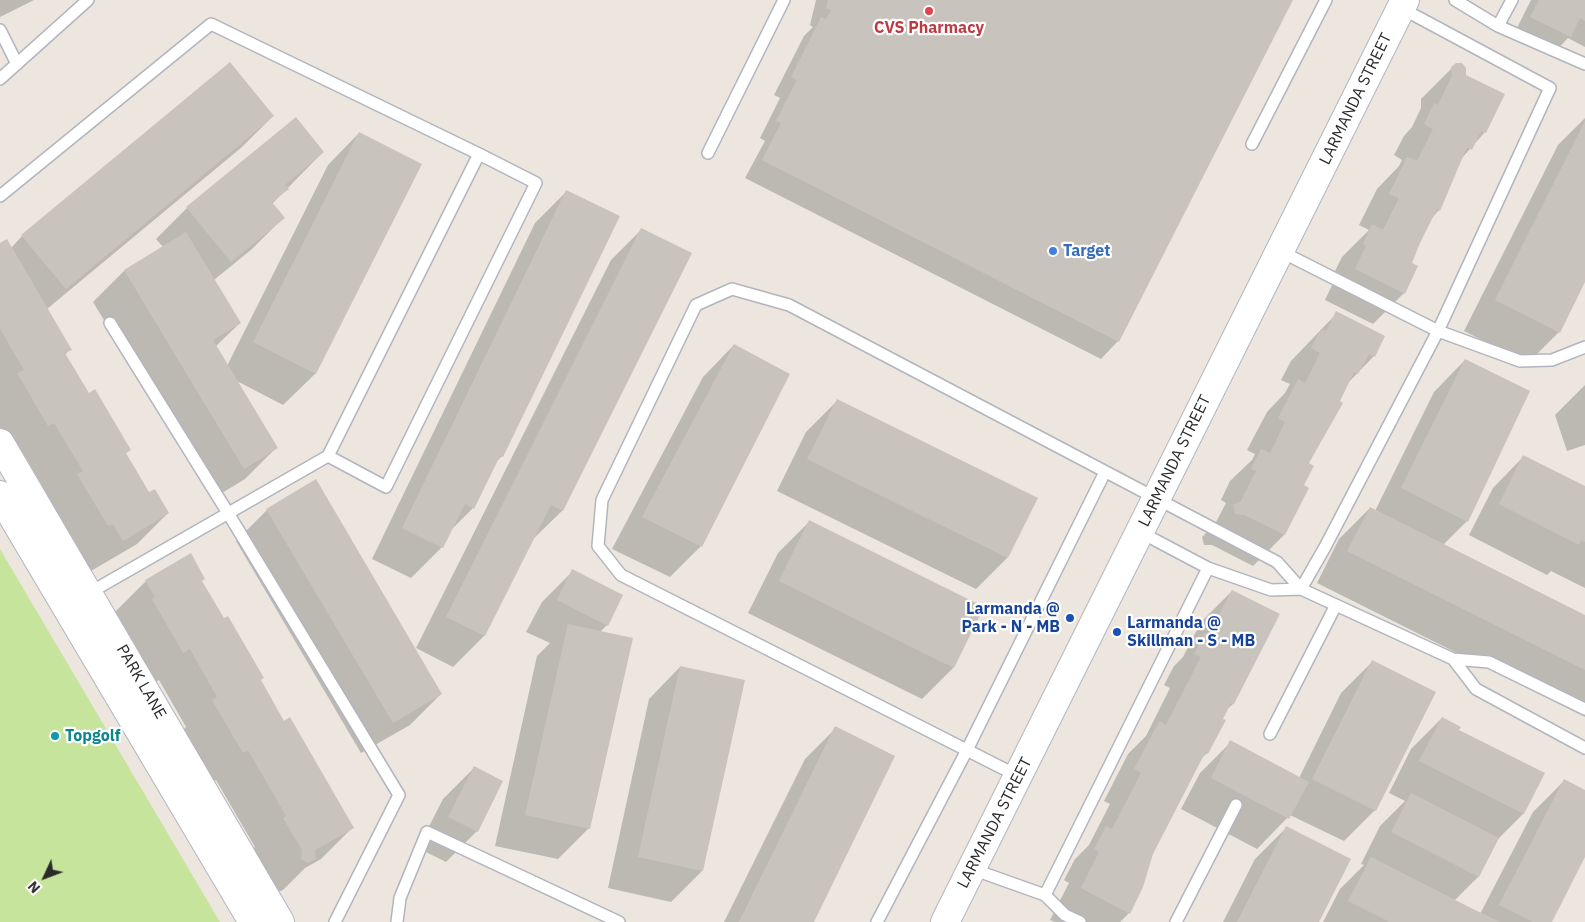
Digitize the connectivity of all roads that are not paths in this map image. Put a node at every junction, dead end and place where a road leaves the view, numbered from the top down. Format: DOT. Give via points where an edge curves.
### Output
graph roads {
  1 [pos="88,0"];
  2 [pos="784,0"];
  3 [pos="1326,0"];
  4 [pos="1456,0"];
  5 [pos="1512,0"];
  6 [pos="1403,4"];
  7 [pos="1498,26"];
  8 [pos="2,37"];
  9 [pos="17,64"];
  10 [pos="1585,64"];
  11 [pos="0,79"];
  12 [pos="1252,144"];
  13 [pos="708,152"];
  14 [pos="479,154"];
  15 [pos="0,196"];
  16 [pos="1280,251"];
  17 [pos="110,323"];
  18 [pos="1438,331"];
  19 [pos="1585,346"];
  20 [pos="0,443"];
  21 [pos="328,456"];
  22 [pos="1105,472"];
  23 [pos="0,495"];
  24 [pos="1156,499"];
  25 [pos="228,513"];
  26 [pos="1140,532"];
  27 [pos="1208,568"];
  28 [pos="1302,589"];
  29 [pos="89,593"];
  30 [pos="1336,605"];
  31 [pos="1453,659"];
  32 [pos="1585,709"];
  33 [pos="1270,734"];
  34 [pos="1585,748"];
  35 [pos="967,750"];
  36 [pos="1018,776"];
  37 [pos="1236,805"];
  38 [pos="972,868"];
  39 [pos="1045,895"];
  40 [pos="950,918"];
  41 [pos="253,922"];
  42 [pos="280,922"];
  43 [pos="335,922"];
  44 [pos="397,922"];
  45 [pos="619,922"];
  46 [pos="877,922"];
  47 [pos="1080,922"];
  48 [pos="1176,922"];
  1 -- 9 [label="lane"];
  2 -- 13 [label="lane"];
  3 -- 12 [label="lane"];
  4 -- 7 [label="lane"];
  5 -- 7 [label="lane"];
  6 -- 16 [label="main road, LARMANDA STREET"];
  6 -- 18 [label="lane" via="1550,88"];
  7 -- 10 [label="lane"];
  8 -- 9 [label="lane"];
  9 -- 11 [label="lane"];
  14 -- 15 [label="lane" via="211,24"];
  14 -- 21 [label="lane"];
  14 -- 21 [label="lane" via="536,183 386,487"];
  16 -- 18 [label="lane"];
  16 -- 24 [label="main road, LARMANDA STREET"];
  17 -- 25 [label="lane"];
  18 -- 19 [label="lane" via="1520,361 1552,360"];
  18 -- 28 [label="lane"];
  20 -- 29 [label="main road, PARK LANE"];
  21 -- 25 [label="lane"];
  22 -- 24 [label="lane"];
  22 -- 35 [label="lane"];
  22 -- 35 [label="lane" via="789,305 732,289 696,305 602,500 598,546 621,575"];
  23 -- 41 [label="main road, PARK LANE"];
  24 -- 26 [label="main road, LARMANDA STREET"];
  24 -- 28 [label="lane" via="1276,562"];
  25 -- 29 [label="lane"];
  25 -- 43 [label="lane" via="399,795"];
  26 -- 27 [label="lane"];
  26 -- 36 [label="main road, LARMANDA STREET"];
  27 -- 28 [label="lane" via="1271,590"];
  27 -- 39 [label="lane"];
  28 -- 30 [label="lane"];
  29 -- 42 [label="main road, PARK LANE"];
  30 -- 31 [label="lane"];
  30 -- 33 [label="lane"];
  31 -- 32 [label="lane" via="1488,662"];
  31 -- 34 [label="lane" via="1476,689"];
  35 -- 36 [label="lane"];
  35 -- 46 [label="lane"];
  36 -- 38 [label="main road, LARMANDA STREET"];
  37 -- 48 [label="lane"];
  38 -- 39 [label="lane"];
  38 -- 40 [label="main road, LARMANDA STREET"];
  39 -- 47 [label="lane" via="1064,915"];
  44 -- 45 [label="lane" via="400,898 428,832"];
}
